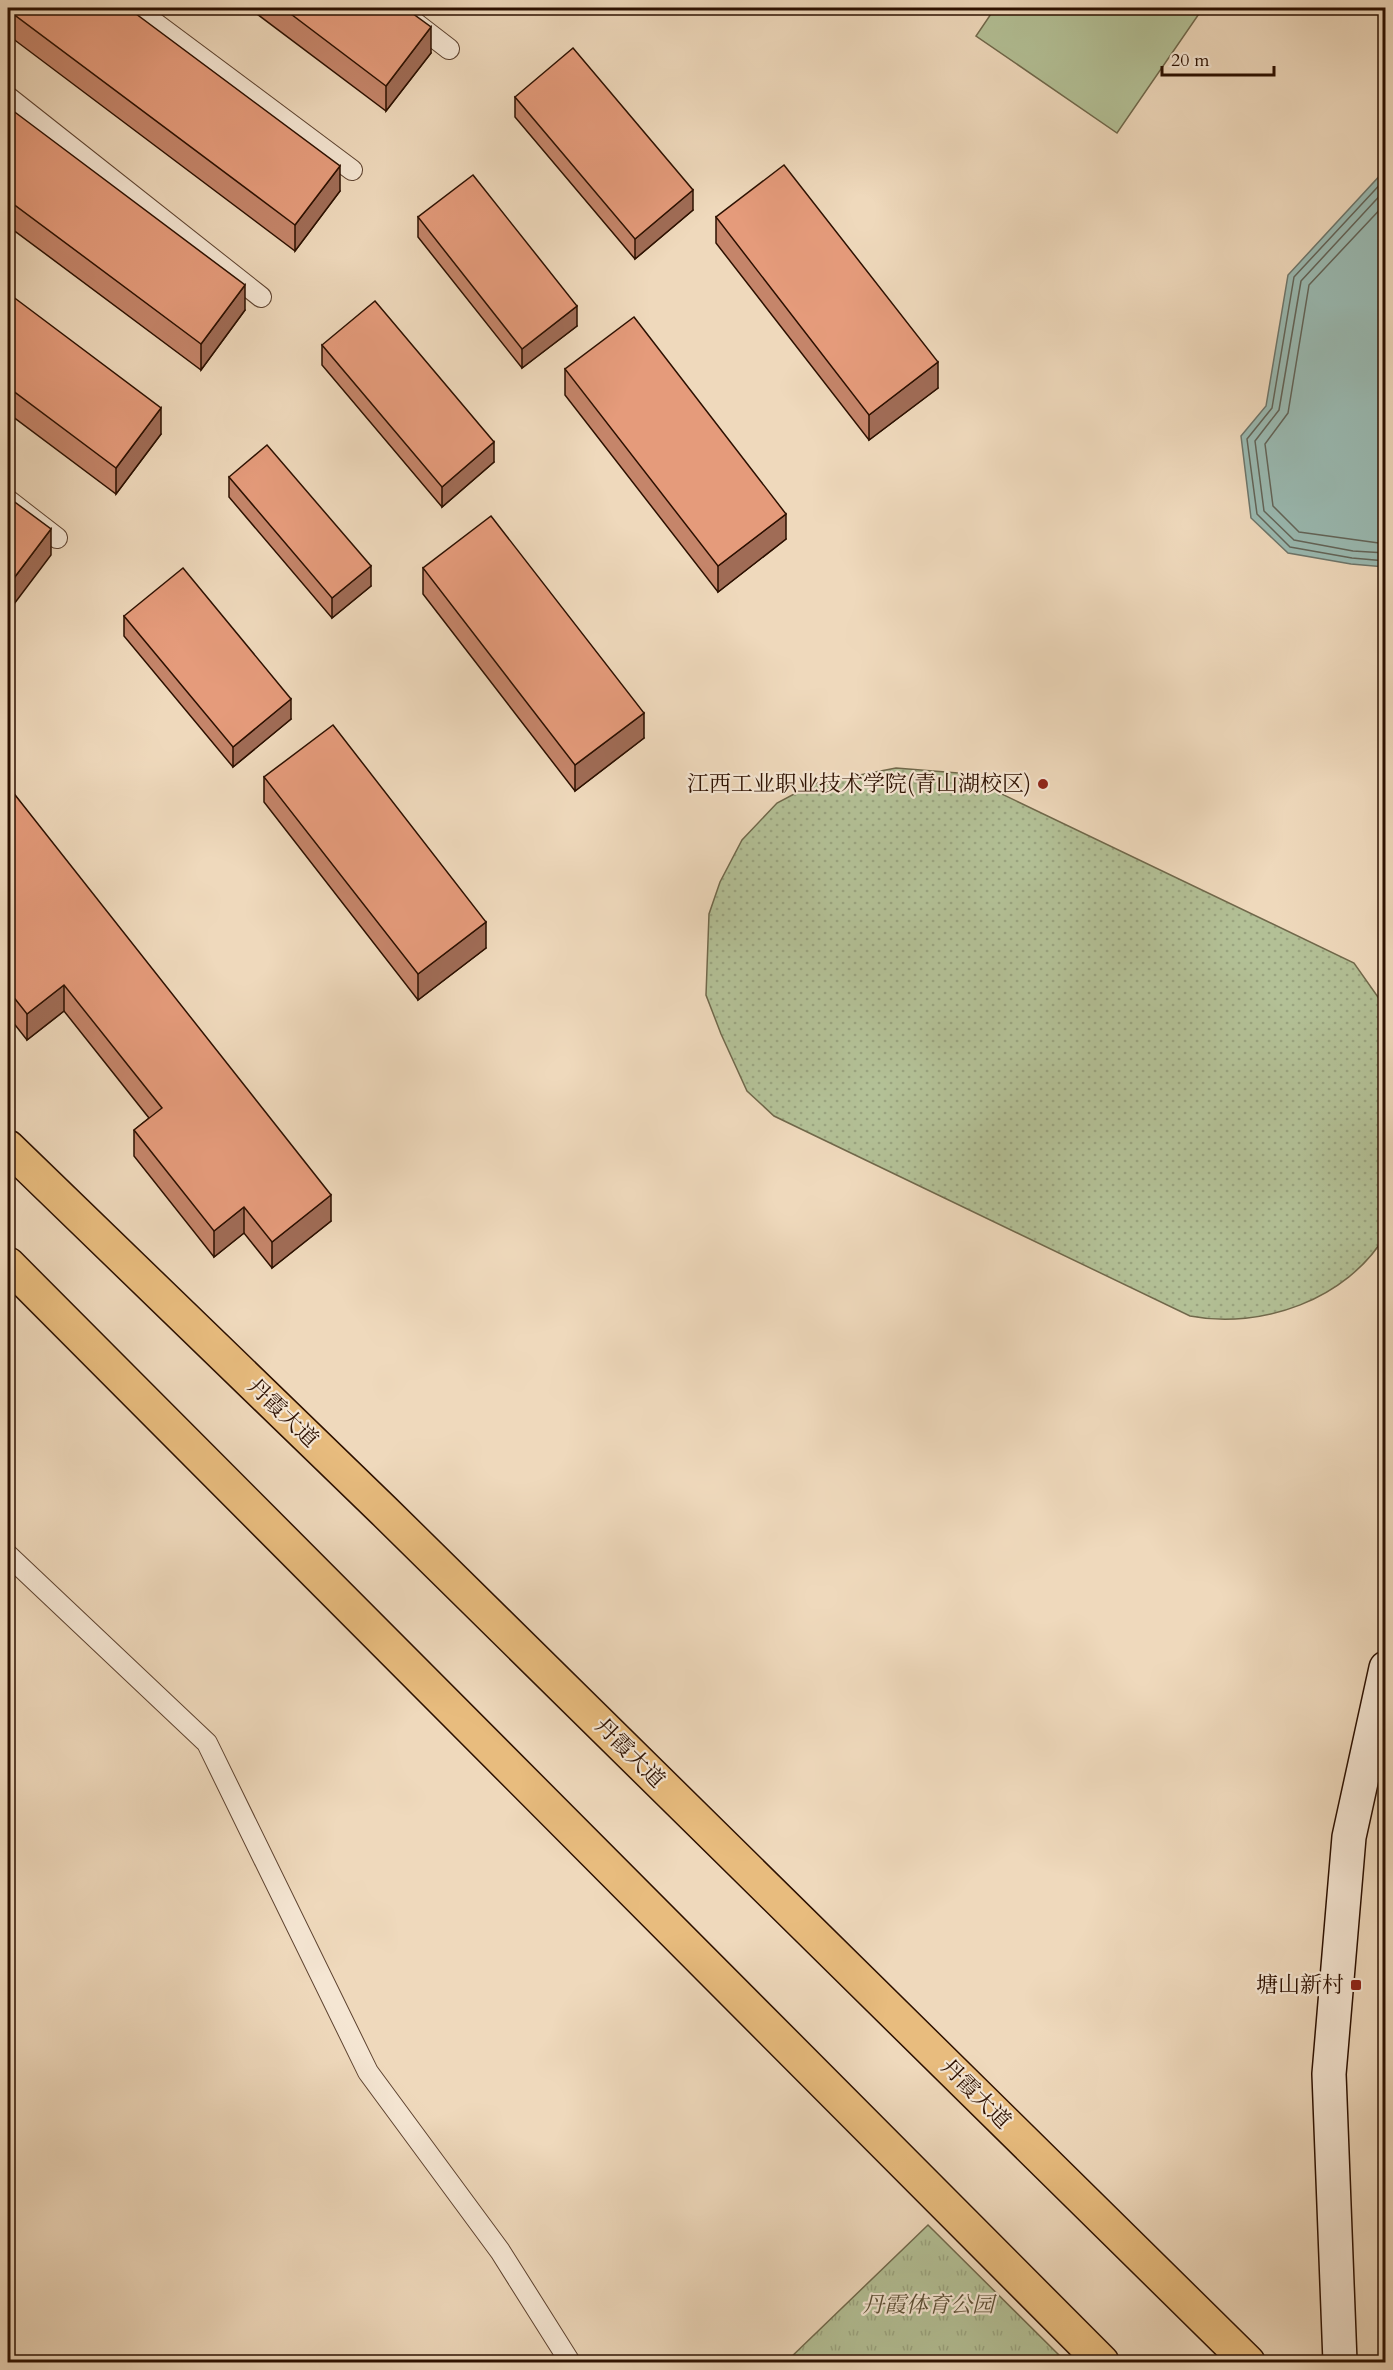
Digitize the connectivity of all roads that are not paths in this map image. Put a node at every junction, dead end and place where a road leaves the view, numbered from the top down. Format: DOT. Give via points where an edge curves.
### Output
graph roads {
  1 [pos="135,8"];
  2 [pos="396,8"];
  3 [pos="448,49"];
  4 [pos="8,97"];
  5 [pos="352,170"];
  6 [pos="261,297"];
  7 [pos="8,500"];
  8 [pos="57,538"];
  9 [pos="8,1147"];
  10 [pos="8,1264"];
  11 [pos="8,1555"];
  12 [pos="1386,1668"];
  13 [pos="570,2362"];
  14 [pos="1102,2362"];
  15 [pos="1248,2362"];
  16 [pos="1340,2362"];
  1 -- 5 [label="lane"];
  2 -- 3 [label="lane"];
  4 -- 6 [label="lane"];
  7 -- 8 [label="lane"];
  9 -- 15 [label="main road, 丹霞大道" via="376,1503"];
  10 -- 14 [label="main road"];
  11 -- 13 [label="lane" via="207,1743 368,2072 500,2251"];
  12 -- 16 [label="main road" via="1349,1837 1329,2074"];
}
